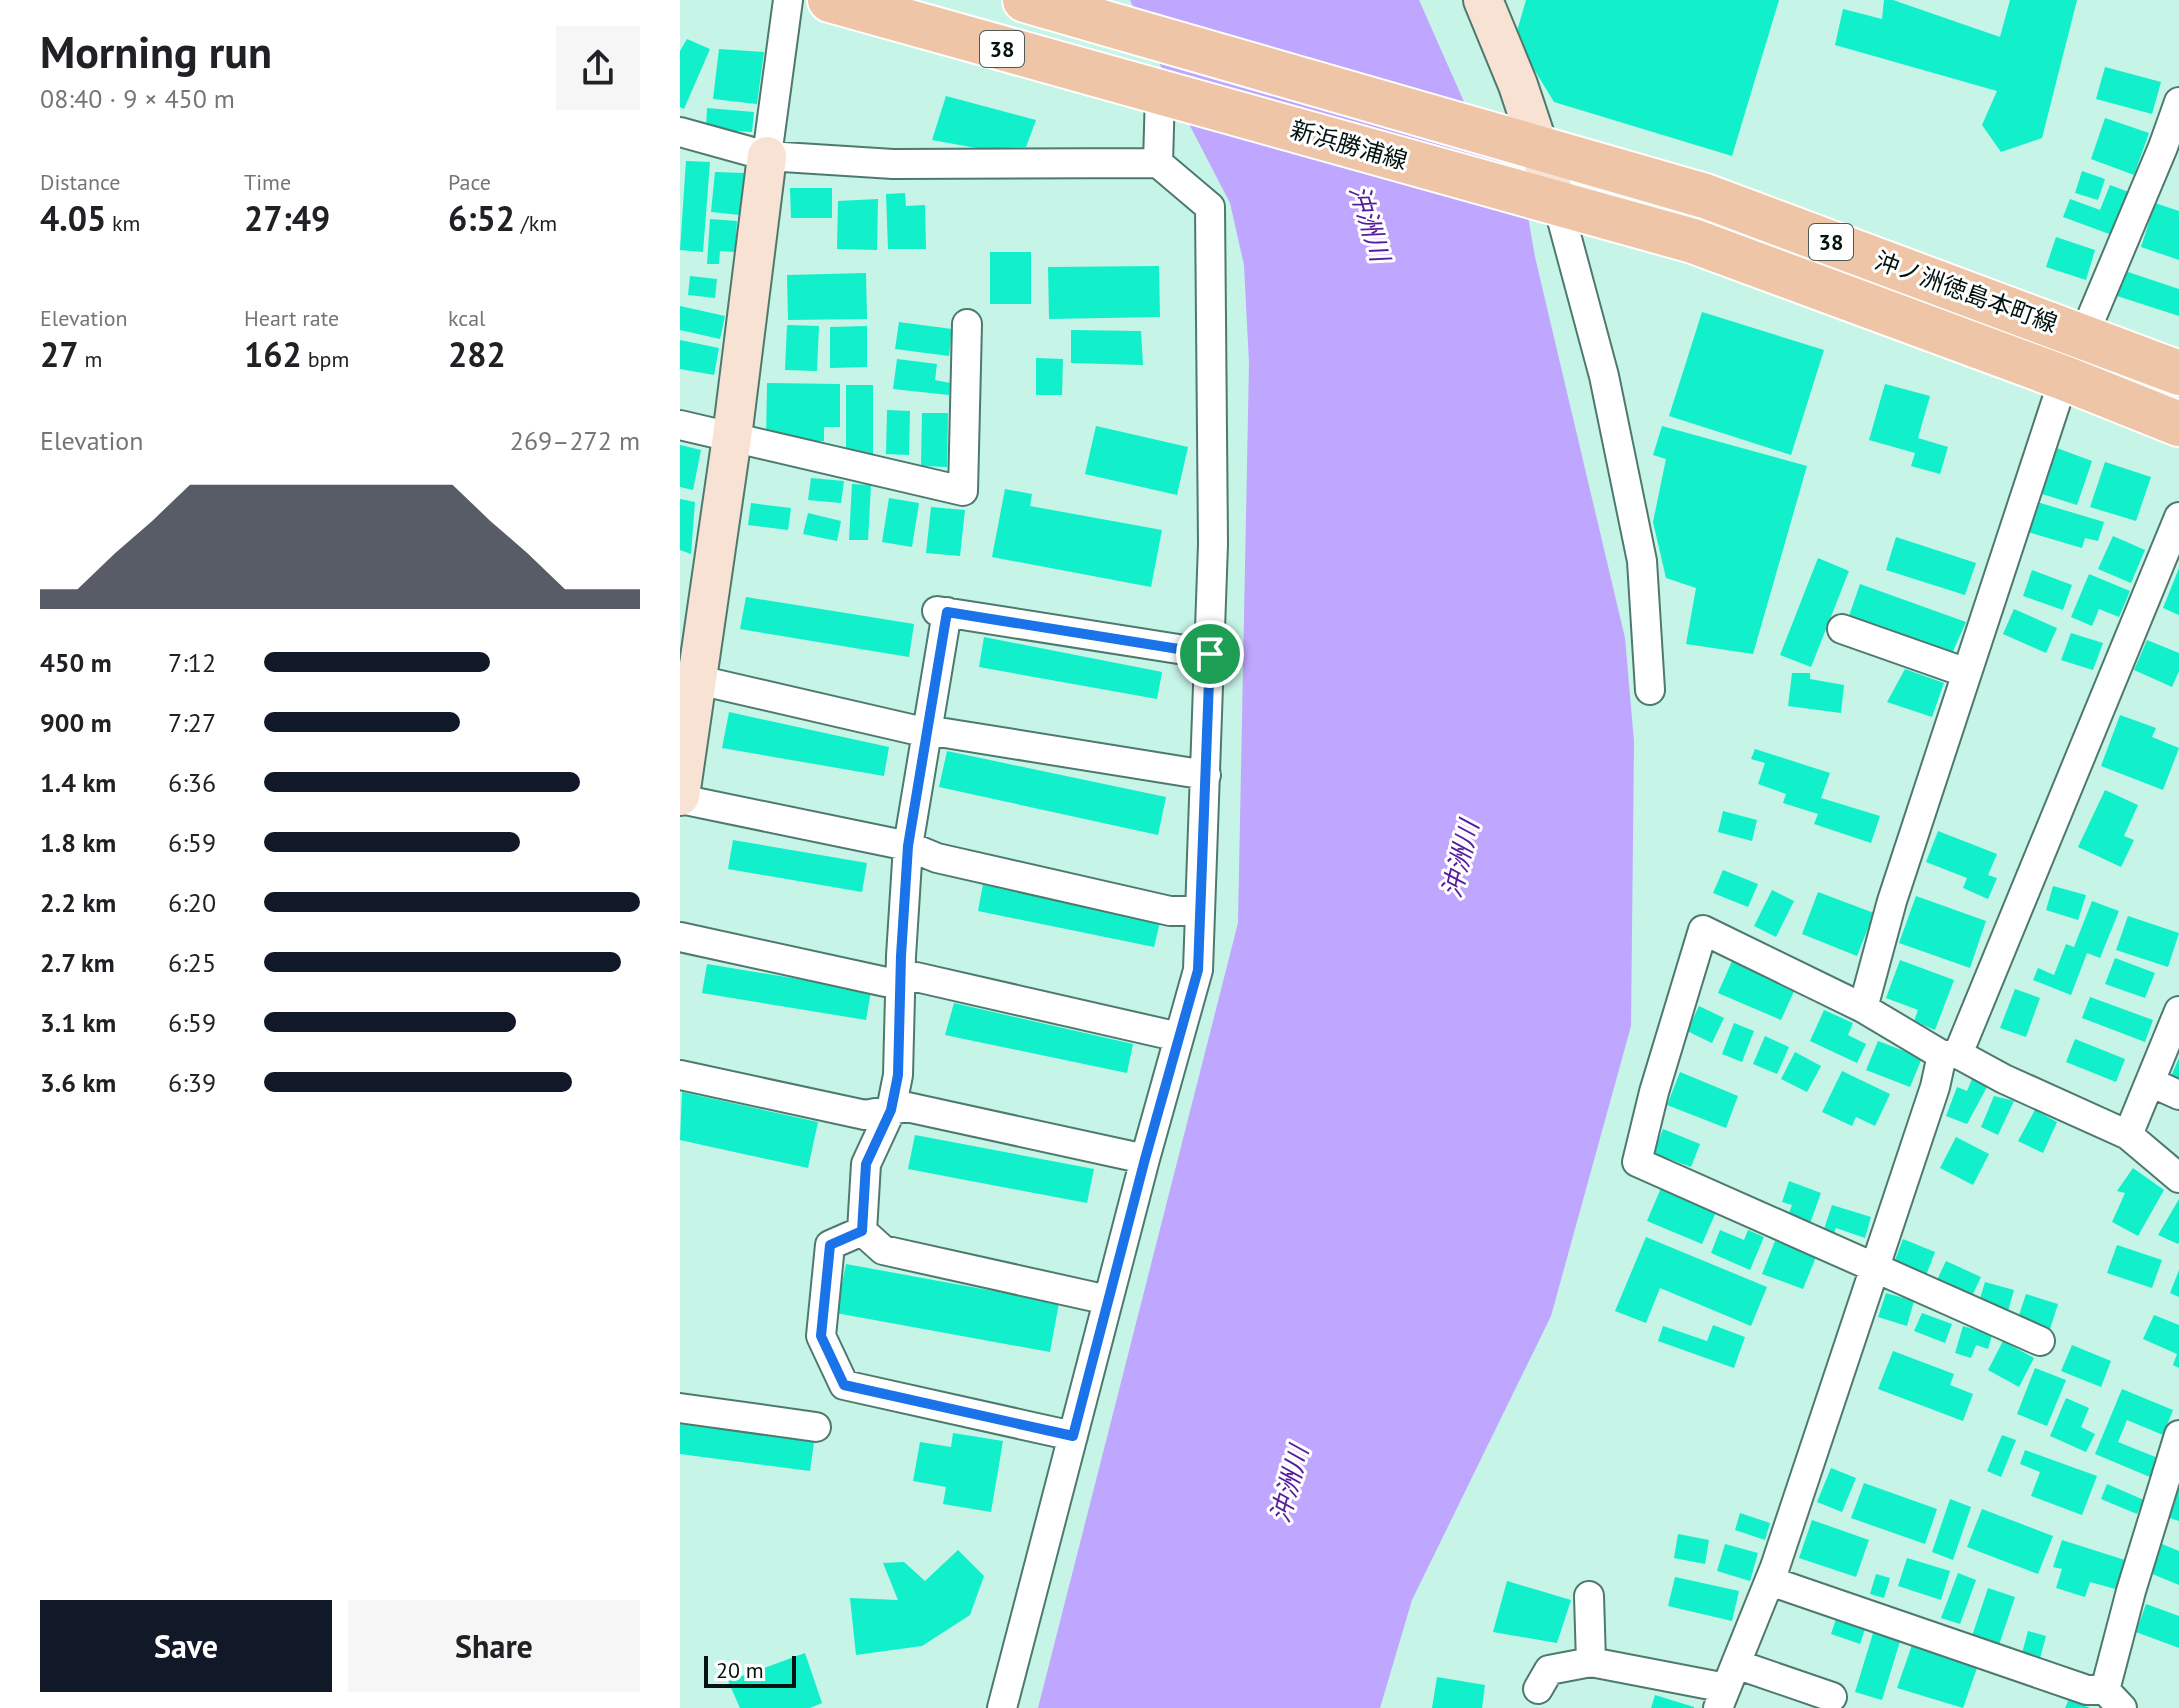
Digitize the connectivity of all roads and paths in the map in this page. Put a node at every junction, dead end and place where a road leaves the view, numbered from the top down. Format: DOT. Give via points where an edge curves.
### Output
graph roads {
  1 [pos="788,0"];
  2 [pos="830,0"];
  3 [pos="1025,0"];
  4 [pos="1483,0"];
  5 [pos="1167,94"];
  6 [pos="2179,102"];
  7 [pos="1476,129"];
  8 [pos="680,132"];
  9 [pos="1538,148"];
  10 [pos="767,156"];
  11 [pos="1158,163"];
  12 [pos="1541,199"];
  13 [pos="967,324"];
  14 [pos="2084,335"];
  15 [pos="2179,373"];
  16 [pos="2064,378"];
  17 [pos="2179,424"];
  18 [pos="680,425"];
  19 [pos="732,437"];
  20 [pos="2179,517"];
  21 [pos="1842,629"];
  22 [pos="1210,654"];
  23 [pos="1967,673"];
  24 [pos="688,678"];
  25 [pos="1650,690"];
  26 [pos="928,733"];
  27 [pos="1206,775"];
  28 [pos="680,798"];
  29 [pos="908,846"];
  30 [pos="1200,911"];
  31 [pos="680,937"];
  32 [pos="901,980"];
  33 [pos="1863,1008"];
  34 [pos="2179,1011"];
  35 [pos="1179,1037"];
  36 [pos="1950,1055"];
  37 [pos="680,1075"];
  38 [pos="2150,1082"];
  39 [pos="2179,1095"];
  40 [pos="891,1110"];
  41 [pos="2128,1135"];
  42 [pos="1145,1159"];
  43 [pos="2179,1178"];
  44 [pos="862,1231"];
  45 [pos="1875,1269"];
  46 [pos="1108,1300"];
  47 [pos="2040,1341"];
  48 [pos="680,1408"];
  49 [pos="816,1427"];
  50 [pos="2179,1435"];
  51 [pos="1073,1436"];
  52 [pos="1770,1581"];
  53 [pos="1589,1596"];
  54 [pos="1591,1662"];
  55 [pos="1727,1687"];
  56 [pos="1538,1689"];
  57 [pos="1832,1697"];
  58 [pos="2114,1699"];
  59 [pos="1002,1708"];
  1 -- 10 [label="street"];
  2 -- 5 [label="main road, 38"];
  3 -- 7 [label="main road, 新浜勝浦線 / 38"];
  4 -- 9 [label="street"];
  5 -- 11 [label="street"];
  5 -- 12 [label="main road, 新浜勝浦線 / 38"];
  6 -- 14 [label="street"];
  7 -- 9 [label="main road, 沖ノ洲徳島本町線 / 38"];
  8 -- 10 [label="street"];
  9 -- 12 [label="street"];
  9 -- 14 [label="main road, 沖ノ洲徳島本町線 / 38" via="1705,196"];
  10 -- 11 [label="street" via="893,164"];
  10 -- 19 [label="street"];
  11 -- 22 [label="street" via="1210,207"];
  12 -- 16 [label="main road, 沖ノ洲徳島本町線 / 38" via="1693,241"];
  12 -- 25 [label="street" via="1604,376 1642,561"];
  13 -- 19 [label="street" via="963,491"];
  14 -- 15 [label="main road, 沖ノ洲徳島本町線 / 38"];
  16 -- 17 [label="main road, 沖ノ洲徳島本町線 / 38"];
  16 -- 23 [label="street"];
  18 -- 19 [label="street"];
  19 -- 24 [label="street"];
  20 -- 36 [label="street"];
  21 -- 23 [label="street"];
  22 -- 26 [label="street" via="942,612"];
  22 -- 27 [label="street"];
  23 -- 33 [label="street" via="1892,901"];
  24 -- 26 [label="street"];
  24 -- 28 [label="street"];
  26 -- 27 [label="street"];
  26 -- 29 [label="street"];
  27 -- 30 [label="street"];
  28 -- 29 [label="street"];
  29 -- 30 [label="street" via="937,858 1170,911"];
  29 -- 32 [label="street"];
  30 -- 35 [label="street" via="1198,970"];
  31 -- 32 [label="street" via="886,982"];
  32 -- 35 [label="street" via="916,977"];
  32 -- 40 [label="street" via="898,1075"];
  33 -- 36 [label="street"];
  33 -- 45 [label="street" via="1703,930 1637,1162"];
  34 -- 38 [label="street"];
  35 -- 42 [label="street"];
  36 -- 41 [label="street"];
  36 -- 45 [label="street"];
  37 -- 40 [label="street" via="865,1115"];
  38 -- 39 [label="street"];
  38 -- 41 [label="street"];
  40 -- 42 [label="street" via="907,1107"];
  40 -- 44 [label="street" via="866,1164"];
  41 -- 43 [label="street"];
  42 -- 46 [label="street"];
  44 -- 46 [label="street" via="883,1250"];
  44 -- 51 [label="street" via="830,1245 821,1336 844,1385"];
  45 -- 47 [label="street"];
  45 -- 52 [label="street"];
  46 -- 51 [label="street"];
  48 -- 49 [label="street"];
  50 -- 58 [label="street" via="2131,1591"];
  51 -- 59 [label="street"];
  52 -- 55 [label="street"];
  52 -- 58 [label="street"];
  53 -- 54 [label="street"];
  54 -- 55 [label="street"];
  54 -- 56 [label="street" via="1549,1670"];
  55 -- 57 [label="street"];
}
